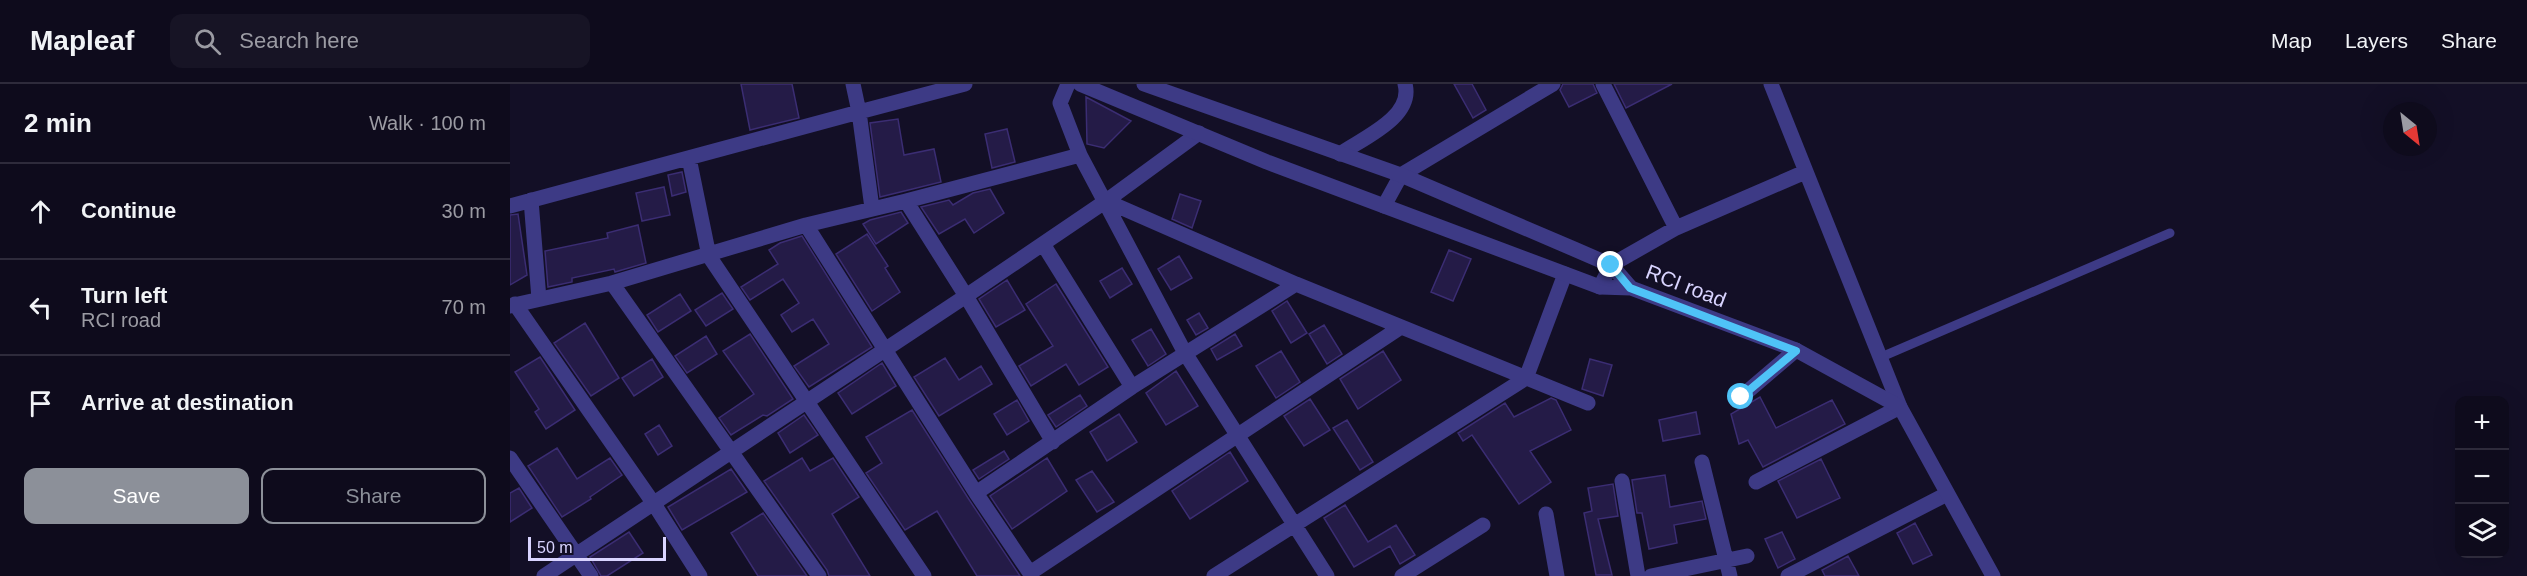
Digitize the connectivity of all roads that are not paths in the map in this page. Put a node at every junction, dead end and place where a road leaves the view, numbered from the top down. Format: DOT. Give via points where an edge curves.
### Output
graph roads {
  1 [pos="854,84"];
  2 [pos="965,84"];
  3 [pos="1068,84"];
  4 [pos="1080,84"];
  5 [pos="1144,84"];
  6 [pos="1405,84"];
  7 [pos="1553,84"];
  8 [pos="1603,84"];
  9 [pos="1771,84"];
  10 [pos="859,112"];
  11 [pos="1199,133"];
  12 [pos="1340,154"];
  13 [pos="1080,155"];
  14 [pos="689,158"];
  15 [pos="1805,172"];
  16 [pos="1401,176"];
  17 [pos="531,200"];
  18 [pos="906,201"];
  19 [pos="1106,201"];
  20 [pos="510,206"];
  21 [pos="1384,206"];
  22 [pos="872,208"];
  23 [pos="806,225"];
  24 [pos="1676,228"];
  25 [pos="2170,233"];
  26 [pos="1043,244"];
  27 [pos="709,256"];
  28 [pos="1611,265"];
  29 [pos="1565,274"];
  30 [pos="612,283"];
  31 [pos="1296,284"];
  32 [pos="1600,288"];
  33 [pos="1630,288"];
  34 [pos="966,297"];
  35 [pos="539,299"];
  36 [pos="512,305"];
  37 [pos="1401,327"];
  38 [pos="885,349"];
  39 [pos="1796,351"];
  40 [pos="1185,353"];
  41 [pos="1879,358"];
  42 [pos="1526,378"];
  43 [pos="1132,387"];
  44 [pos="1741,397"];
  45 [pos="808,401"];
  46 [pos="1588,403"];
  47 [pos="1900,407"];
  48 [pos="1237,437"];
  49 [pos="1053,442"];
  50 [pos="729,452"];
  51 [pos="510,458"];
  52 [pos="1702,462"];
  53 [pos="1622,481"];
  54 [pos="1756,482"];
  55 [pos="976,493"];
  56 [pos="1947,494"];
  57 [pos="654,504"];
  58 [pos="1546,514"];
  59 [pos="1294,525"];
  60 [pos="1483,525"];
  61 [pos="577,553"];
  62 [pos="1747,556"];
  63 [pos="1727,559"];
  64 [pos="1031,575"];
  65 [pos="544,576"];
  66 [pos="591,576"];
  67 [pos="700,576"];
  68 [pos="819,576"];
  69 [pos="924,576"];
  70 [pos="1215,576"];
  71 [pos="1327,576"];
  72 [pos="1402,576"];
  73 [pos="1557,576"];
  74 [pos="1638,576"];
  75 [pos="1652,576"];
  76 [pos="1730,576"];
  77 [pos="1788,576"];
  78 [pos="1993,576"];
  1 -- 10 [label="street"];
  2 -- 10 [label="street"];
  3 -- 13 [label="street" via="1060,103"];
  4 -- 11 [label="street"];
  5 -- 12 [label="street, RCI road"];
  6 -- 12 [label="street" via="1408,96 1396,117"];
  7 -- 16 [label="street"];
  8 -- 24 [label="street"];
  9 -- 15 [label="street"];
  10 -- 14 [label="street"];
  10 -- 22 [label="street"];
  11 -- 19 [label="street"];
  11 -- 21 [label="street"];
  12 -- 16 [label="street, RCI road"];
  13 -- 18 [label="street"];
  13 -- 19 [label="street"];
  14 -- 17 [label="street"];
  14 -- 27 [label="street"];
  15 -- 24 [label="street"];
  15 -- 41 [label="street"];
  16 -- 21 [label="street"];
  16 -- 28 [label="street, RCI road"];
  17 -- 20 [label="street"];
  17 -- 35 [label="street"];
  18 -- 22 [label="street"];
  18 -- 34 [label="street"];
  19 -- 26 [label="street"];
  19 -- 31 [label="street"];
  19 -- 40 [label="street"];
  21 -- 29 [label="street"];
  22 -- 23 [label="street"];
  23 -- 27 [label="street"];
  23 -- 38 [label="street"];
  24 -- 28 [label="street"];
  25 -- 41 [label="lane"];
  26 -- 34 [label="street"];
  26 -- 43 [label="street"];
  27 -- 30 [label="street"];
  27 -- 45 [label="street"];
  28 -- 32 [label="street"];
  28 -- 33 [label="street, RCI road"];
  29 -- 32 [label="street"];
  29 -- 42 [label="street"];
  30 -- 35 [label="street"];
  30 -- 50 [label="street"];
  31 -- 37 [label="street"];
  31 -- 40 [label="street"];
  32 -- 33 [label="street"];
  33 -- 39 [label="street, RCI road"];
  34 -- 38 [label="street"];
  34 -- 49 [label="street"];
  35 -- 36 [label="street"];
  36 -- 57 [label="street"];
  37 -- 42 [label="street"];
  37 -- 48 [label="street"];
  38 -- 45 [label="street"];
  38 -- 55 [label="street"];
  39 -- 44 [label="street"];
  39 -- 47 [label="street, RCI road"];
  40 -- 43 [label="street"];
  40 -- 48 [label="street"];
  41 -- 47 [label="street"];
  42 -- 46 [label="street"];
  42 -- 59 [label="street"];
  43 -- 49 [label="street"];
  45 -- 50 [label="street"];
  45 -- 69 [label="street"];
  47 -- 54 [label="street"];
  47 -- 56 [label="street"];
  48 -- 59 [label="street"];
  48 -- 64 [label="street"];
  49 -- 55 [label="street"];
  50 -- 57 [label="street"];
  50 -- 68 [label="street"];
  51 -- 61 [label="street"];
  52 -- 63 [label="street"];
  53 -- 74 [label="street"];
  55 -- 64 [label="street"];
  56 -- 77 [label="street"];
  56 -- 78 [label="street"];
  57 -- 61 [label="street"];
  57 -- 67 [label="street"];
  58 -- 73 [label="street"];
  59 -- 70 [label="street"];
  59 -- 71 [label="street"];
  60 -- 72 [label="street"];
  61 -- 65 [label="street"];
  61 -- 66 [label="street"];
  62 -- 63 [label="street"];
  63 -- 75 [label="street"];
  63 -- 76 [label="street"];
}
